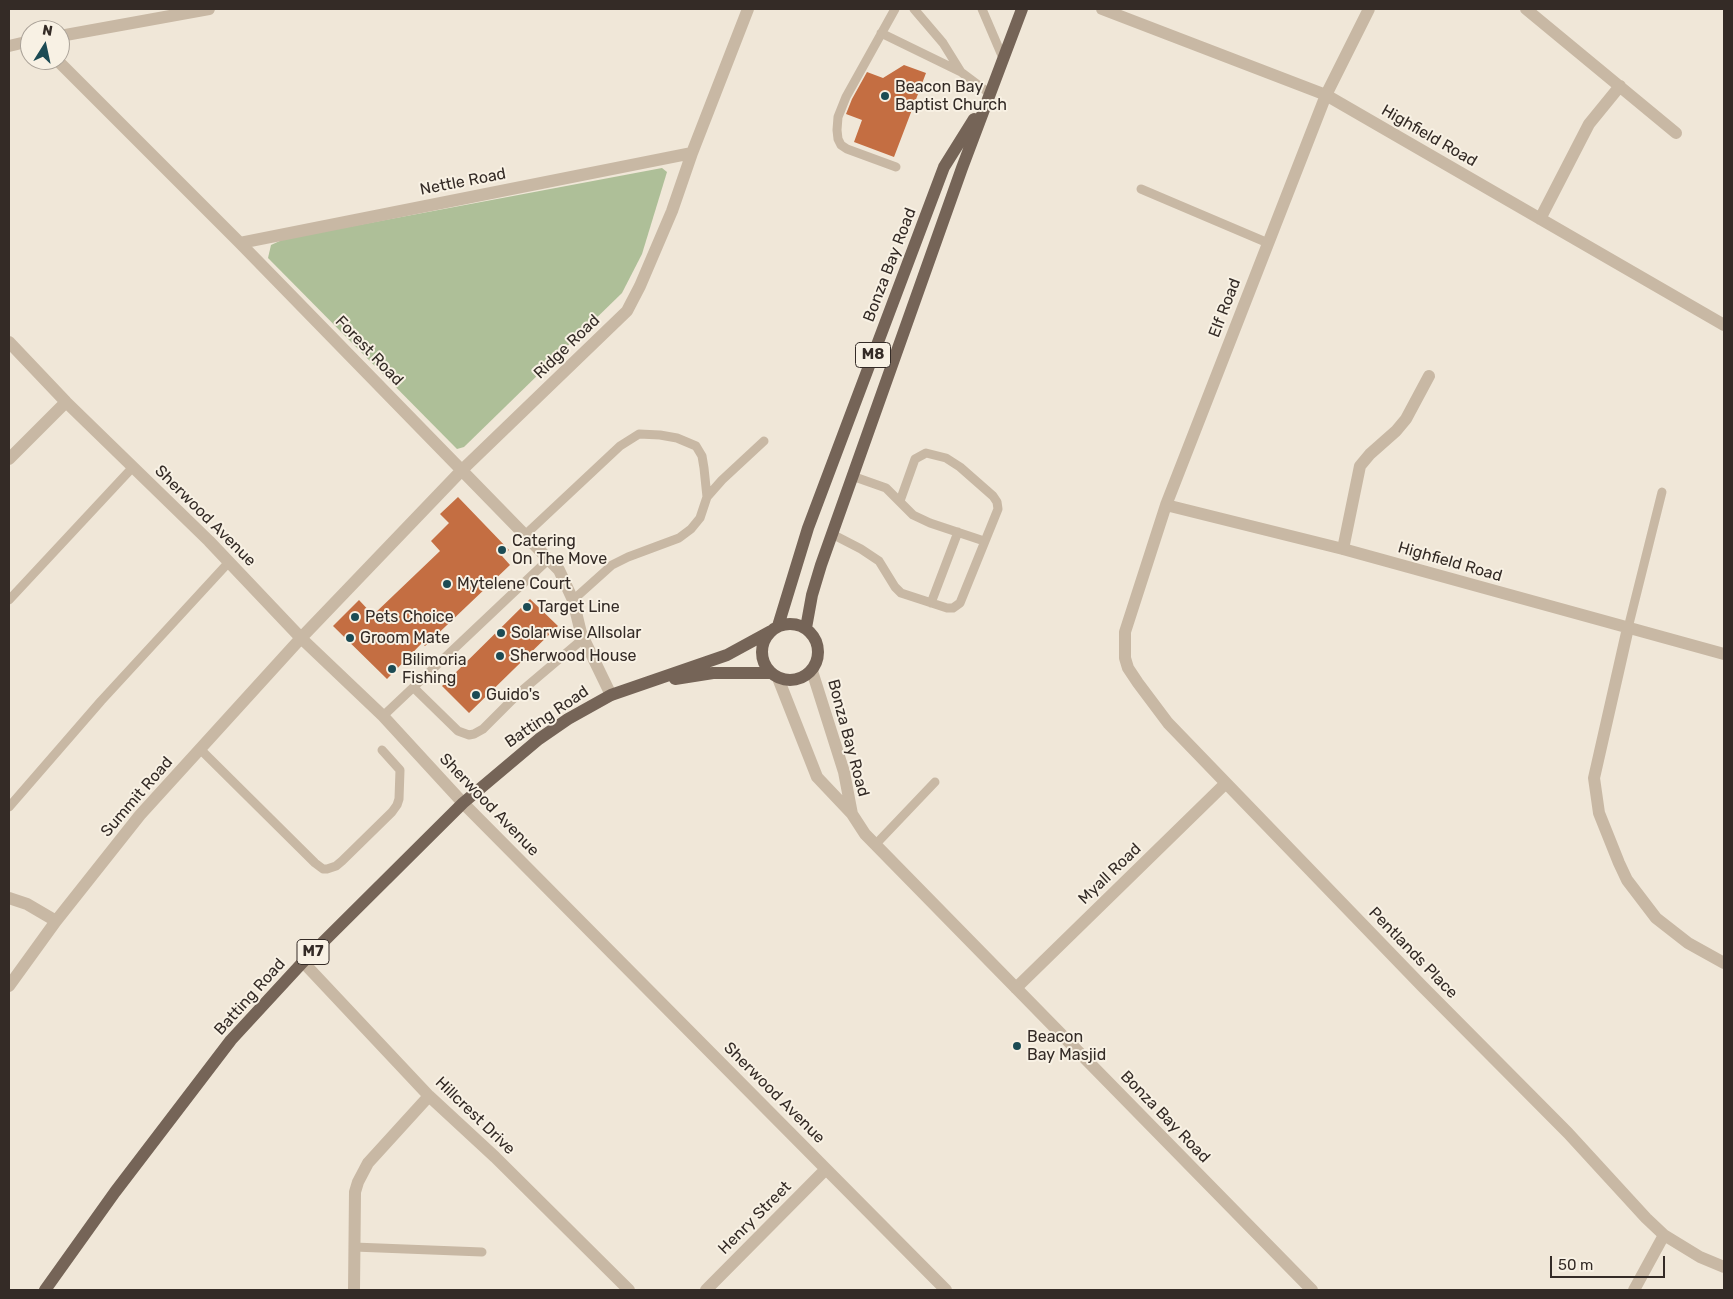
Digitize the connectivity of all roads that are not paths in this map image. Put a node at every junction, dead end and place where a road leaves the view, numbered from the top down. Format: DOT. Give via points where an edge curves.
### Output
graph roads {
  1 [pos="209,9"];
  2 [pos="748,9"];
  3 [pos="895,9"];
  4 [pos="914,9"];
  5 [pos="982,9"];
  6 [pos="1022,9"];
  7 [pos="1102,9"];
  8 [pos="1369,9"];
  9 [pos="1526,9"];
  10 [pos="881,33"];
  11 [pos="70,34"];
  12 [pos="1003,58"];
  13 [pos="67,70"];
  14 [pos="961,72"];
  15 [pos="1620,86"];
  16 [pos="989,93"];
  17 [pos="1326,95"];
  18 [pos="1676,133"];
  19 [pos="692,153"];
  20 [pos="896,168"];
  21 [pos="1141,189"];
  22 [pos="1540,219"];
  23 [pos="240,243"];
  24 [pos="1268,243"];
  25 [pos="1724,325"];
  26 [pos="9,342"];
  27 [pos="1429,376"];
  28 [pos="66,402"];
  29 [pos="764,441"];
  30 [pos="9,459"];
  31 [pos="132,467"];
  32 [pos="462,470"];
  33 [pos="852,476"];
  34 [pos="1662,492"];
  35 [pos="707,497"];
  36 [pos="900,501"];
  37 [pos="1166,505"];
  38 [pos="958,532"];
  39 [pos="526,534"];
  40 [pos="832,534"];
  41 [pos="984,541"];
  42 [pos="1343,549"];
  43 [pos="549,559"];
  44 [pos="229,562"];
  45 [pos="9,600"];
  46 [pos="573,600"];
  47 [pos="931,603"];
  48 [pos="1127,626"];
  49 [pos="806,628"];
  50 [pos="1628,628"];
  51 [pos="774,629"];
  52 [pos="301,638"];
  53 [pos="584,638"];
  54 [pos="1724,654"];
  55 [pos="812,671"];
  56 [pos="774,675"];
  57 [pos="645,683"];
  58 [pos="414,688"];
  59 [pos="611,695"];
  60 [pos="383,716"];
  61 [pos="200,749"];
  62 [pos="382,750"];
  63 [pos="935,782"];
  64 [pos="1226,783"];
  65 [pos="463,803"];
  66 [pos="9,807"];
  67 [pos="852,814"];
  68 [pos="875,845"];
  69 [pos="9,898"];
  70 [pos="56,922"];
  71 [pos="303,962"];
  72 [pos="1724,963"];
  73 [pos="9,986"];
  74 [pos="1016,988"];
  75 [pos="429,1096"];
  76 [pos="826,1169"];
  77 [pos="1664,1235"];
  78 [pos="354,1247"];
  79 [pos="482,1252"];
  80 [pos="1724,1267"];
  81 [pos="45,1290"];
  82 [pos="354,1290"];
  83 [pos="628,1290"];
  84 [pos="706,1290"];
  85 [pos="946,1290"];
  86 [pos="1312,1290"];
  87 [pos="1634,1290"];
  1 -- 11 [label="street"];
  2 -- 19 [label="street, Ridge Road"];
  3 -- 10 [label="lane"];
  4 -- 14 [label="lane" via="943,43"];
  5 -- 12 [label="lane"];
  6 -- 12 [label="main road, Bonza Bay Road / M8"];
  7 -- 17 [label="street, Highfield Road"];
  8 -- 17 [label="street, Elf Road"];
  9 -- 15 [label="street"];
  10 -- 14 [label="lane"];
  10 -- 20 [label="lane" via="846,97 838,117 837,135 841,145 847,149"];
  12 -- 16 [label="main road, Bonza Bay Road / M8"];
  13 -- 23 [label="street, Forest Road"];
  14 -- 16 [label="lane"];
  15 -- 18 [label="street"];
  15 -- 22 [label="street" via="1589,124"];
  16 -- 33 [label="main road, Bonza Bay Road / M8"];
  16 -- 51 [label="main road, Bonza Bay Road / M8" via="944,168 808,528"];
  17 -- 22 [label="street, Highfield Road"];
  17 -- 24 [label="street, Elf Road"];
  19 -- 23 [label="street, Nettle Road"];
  19 -- 32 [label="street, Ridge Road" via="668,219 627,311"];
  21 -- 24 [label="lane"];
  22 -- 25 [label="street, Highfield Road"];
  23 -- 32 [label="street, Forest Road"];
  24 -- 37 [label="street, Elf Road"];
  26 -- 28 [label="street, Sherwood Avenue"];
  27 -- 42 [label="street" via="1406,419 1360,466"];
  28 -- 30 [label="street"];
  28 -- 31 [label="street, Sherwood Avenue"];
  29 -- 35 [label="lane"];
  31 -- 44 [label="street, Sherwood Avenue"];
  31 -- 45 [label="lane"];
  32 -- 39 [label="street, Forest Road"];
  32 -- 52 [label="street, Ridge Road"];
  33 -- 36 [label="lane" via="886,488"];
  33 -- 40 [label="main road, Bonza Bay Road / M8"];
  34 -- 50 [label="lane"];
  35 -- 39 [label="lane" via="702,456 696,446 660,434 639,434 620,446"];
  35 -- 46 [label="lane" via="700,518 691,529 679,538 612,565"];
  36 -- 38 [label="lane" via="913,515"];
  36 -- 41 [label="lane" via="915,460 926,453 946,458 997,502 998,509"];
  37 -- 42 [label="street, Highfield Road"];
  37 -- 48 [label="street, Elf Road"];
  38 -- 41 [label="lane"];
  38 -- 47 [label="lane"];
  39 -- 43 [label="street, Forest Road"];
  40 -- 47 [label="lane" via="879,562 901,593"];
  40 -- 49 [label="main road, Bonza Bay Road / M8" via="812,595"];
  41 -- 47 [label="lane" via="960,603 947,608"];
  42 -- 50 [label="street, Highfield Road"];
  43 -- 46 [label="street, Forest Road" via="559,570"];
  43 -- 58 [label="lane"];
  44 -- 52 [label="street, Sherwood Avenue"];
  44 -- 66 [label="lane"];
  46 -- 53 [label="street, Forest Road"];
  48 -- 64 [label="street, Pentlands Place" via="1128,668 1168,723"];
  49 -- 51 [label="main road" via="787,624"];
  49 -- 55 [label="main road" via="818,643 819,653"];
  50 -- 54 [label="street, Highfield Road"];
  50 -- 72 [label="street" via="1594,778 1599,813 1627,880 1656,918 1688,943"];
  51 -- 56 [label="main road" via="765,638 762,656"];
  51 -- 57 [label="main road, Batting Road" via="727,655"];
  52 -- 60 [label="street, Sherwood Avenue"];
  52 -- 61 [label="street, Summit Road"];
  53 -- 58 [label="lane" via="519,693 483,730 474,734 458,731"];
  53 -- 59 [label="street, Forest Road"];
  55 -- 56 [label="main road" via="796,680"];
  55 -- 67 [label="street, Bonza Bay Road" via="844,772"];
  56 -- 57 [label="main road, Batting Road" via="713,673"];
  56 -- 67 [label="street, Bonza Bay Road" via="817,777"];
  57 -- 59 [label="main road, Batting Road / M7"];
  58 -- 60 [label="lane"];
  59 -- 65 [label="main road, Batting Road / M7" via="539,739"];
  60 -- 65 [label="street, Sherwood Avenue"];
  61 -- 62 [label="lane" via="323,869 342,861 397,805 400,770"];
  61 -- 70 [label="street, Summit Road" via="140,816"];
  63 -- 68 [label="lane"];
  64 -- 74 [label="street, Myall Road"];
  64 -- 77 [label="street, Pentlands Place"];
  65 -- 71 [label="main road, Batting Road / M7"];
  65 -- 76 [label="street, Sherwood Avenue"];
  67 -- 68 [label="street, Bonza Bay Road"];
  68 -- 74 [label="street, Bonza Bay Road"];
  69 -- 70 [label="street" via="27,904"];
  70 -- 73 [label="street, Summit Road"];
  71 -- 75 [label="street, Hillcrest Drive"];
  71 -- 81 [label="main road, Batting Road / M7" via="231,1040"];
  74 -- 86 [label="street, Bonza Bay Road"];
  75 -- 78 [label="street" via="362,1172 355,1192"];
  75 -- 83 [label="street, Hillcrest Drive"];
  76 -- 84 [label="street, Henry Street"];
  76 -- 85 [label="street, Sherwood Avenue"];
  77 -- 80 [label="street, Pentlands Place"];
  77 -- 87 [label="street"];
  78 -- 79 [label="lane"];
  78 -- 82 [label="street"];
}
